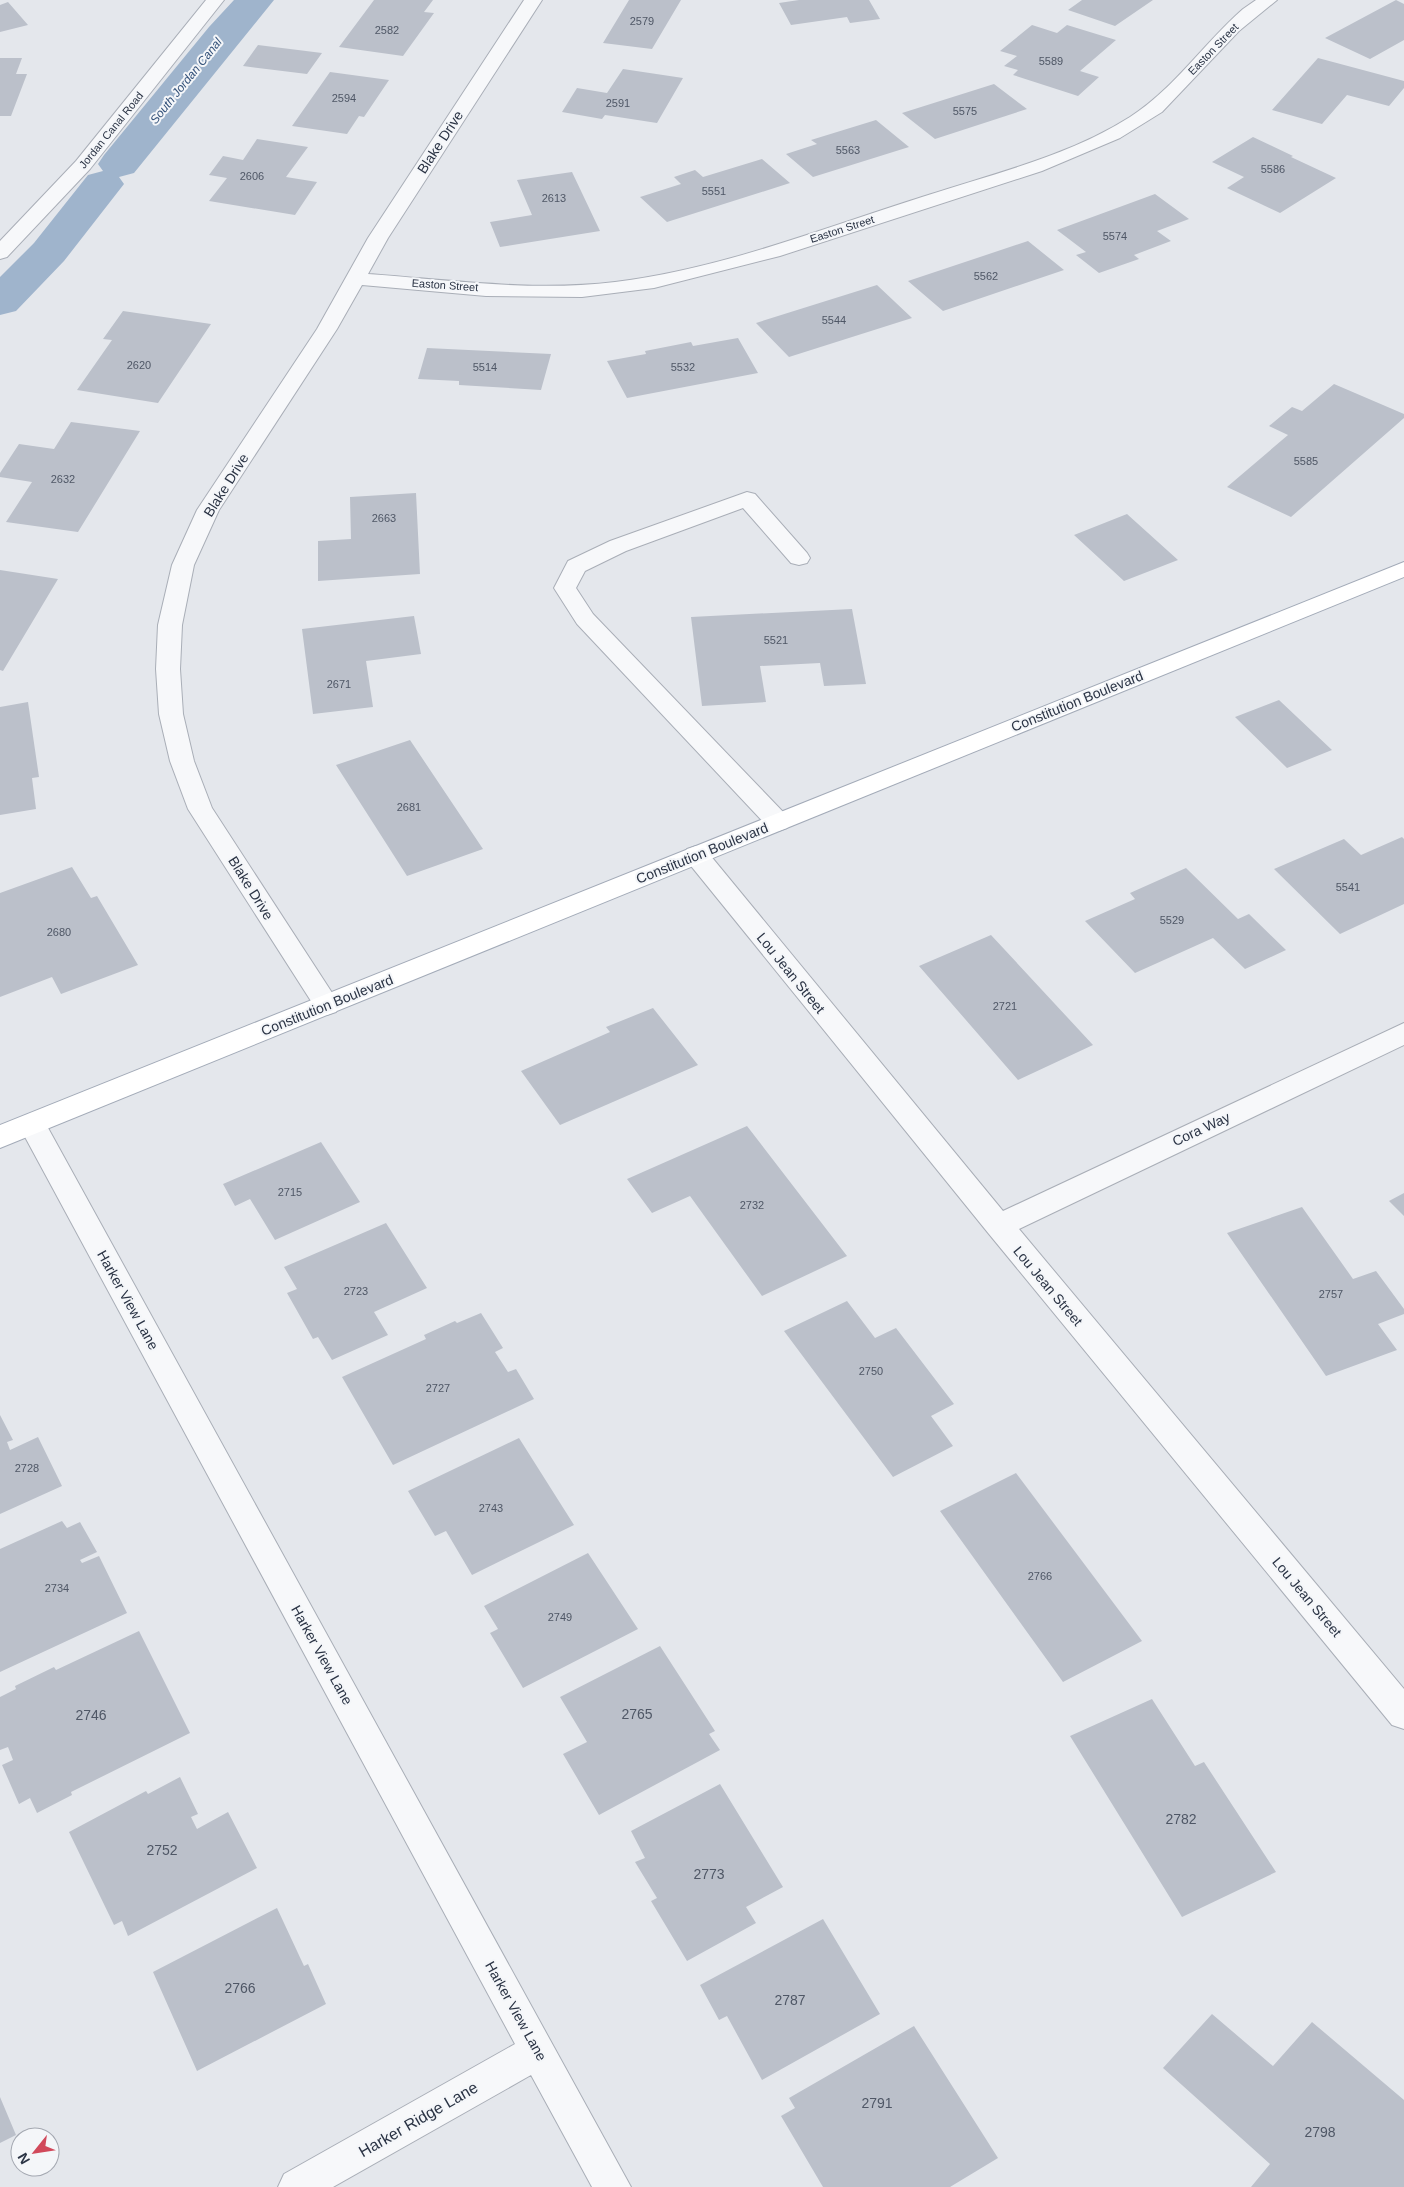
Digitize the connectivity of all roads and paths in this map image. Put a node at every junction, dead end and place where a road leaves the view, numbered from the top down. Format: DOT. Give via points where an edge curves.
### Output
graph roads {
  1 [pos="215,0"];
  2 [pos="533,0"];
  3 [pos="1268,0"];
  4 [pos="0,254"];
  5 [pos="357,279"];
  6 [pos="799,558"];
  7 [pos="1404,569"];
  8 [pos="778,822"];
  9 [pos="696,855"];
  10 [pos="327,1006"];
  11 [pos="1404,1033"];
  12 [pos="32,1124"];
  13 [pos="0,1137"];
  14 [pos="998,1226"];
  15 [pos="1404,1714"];
  16 [pos="538,2051"];
  17 [pos="297,2187"];
  18 [pos="612,2187"];
  1 -- 4 [label="street, Jordan Canal Road" via="83,165"];
  2 -- 5 [label="street, Blake Drive" via="378,238"];
  3 -- 5 [label="street, Easton Street" via="1240,22 1162,102 1112,136 995,180 750,259 693,275 613,288 534,292"];
  5 -- 10 [label="street, Blake Drive" via="208,510 183,565 170,625 168,669 170,714 182,761 200,809"];
  6 -- 8 [label="street" via="747,499 618,546 576,566 565,588 585,619"];
  7 -- 8 [label="main road, Constitution Boulevard"];
  8 -- 9 [label="main road, Constitution Boulevard"];
  9 -- 10 [label="main road, Constitution Boulevard"];
  9 -- 14 [label="street, Lou Jean Street"];
  10 -- 12 [label="main road, Constitution Boulevard"];
  11 -- 14 [label="street, Cora Way"];
  12 -- 13 [label="main road, Constitution Boulevard"];
  12 -- 16 [label="street, Harker View Lane"];
  14 -- 15 [label="street, Lou Jean Street"];
  16 -- 17 [label="street, Harker Ridge Lane"];
  16 -- 18 [label="street, Harker View Lane"];
}
